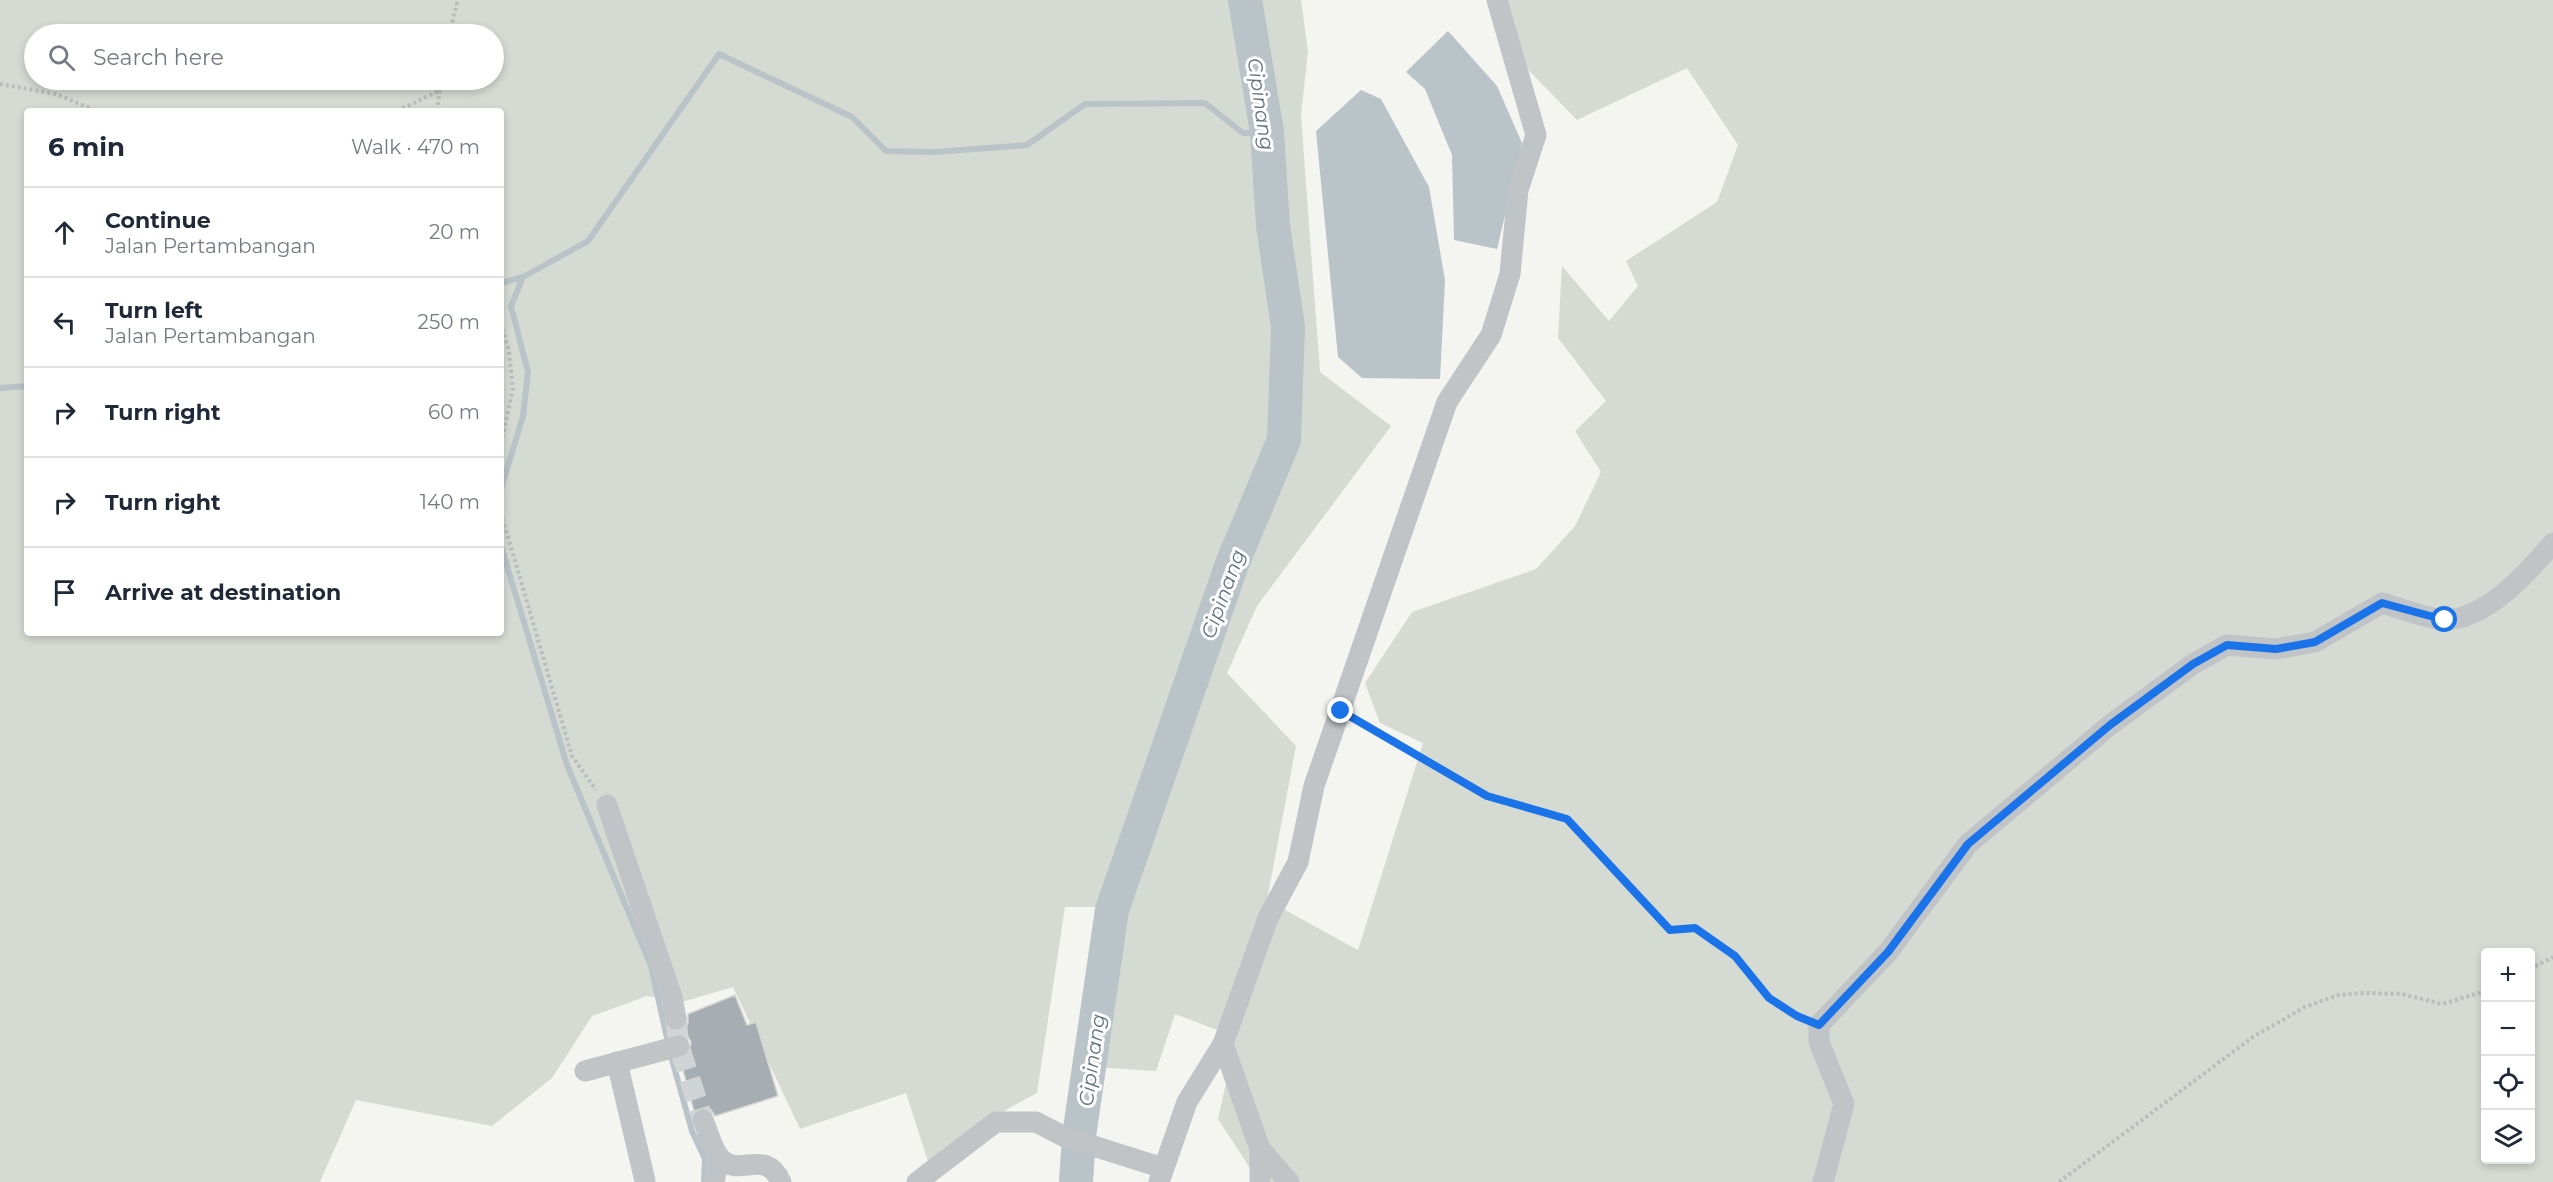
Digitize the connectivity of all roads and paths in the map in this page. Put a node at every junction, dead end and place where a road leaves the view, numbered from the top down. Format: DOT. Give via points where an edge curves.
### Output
graph roads {
  1 [pos="458,0"];
  2 [pos="1497,0"];
  3 [pos="452,24"];
  4 [pos="0,84"];
  5 [pos="24,88"];
  6 [pos="34,90"];
  7 [pos="439,91"];
  8 [pos="90,108"];
  9 [pos="403,108"];
  10 [pos="437,108"];
  11 [pos="504,334"];
  12 [pos="504,430"];
  13 [pos="504,520"];
  14 [pos="2553,543"];
  15 [pos="1341,711"];
  16 [pos="607,805"];
  17 [pos="2553,957"];
  18 [pos="2535,966"];
  19 [pos="2481,993"];
  20 [pos="676,1018"];
  21 [pos="1819,1025"];
  22 [pos="1222,1044"];
  23 [pos="671,1048"];
  24 [pos="617,1062"];
  25 [pos="585,1071"];
  26 [pos="703,1120"];
  27 [pos="1260,1149"];
  28 [pos="719,1158"];
  29 [pos="1161,1175"];
  30 [pos="645,1181"];
  31 [pos="714,1182"];
  32 [pos="781,1182"];
  33 [pos="917,1182"];
  34 [pos="1260,1182"];
  35 [pos="1289,1182"];
  36 [pos="1823,1182"];
  37 [pos="2059,1182"];
  1 -- 3 [label="path"];
  2 -- 15 [label="street" via="1536,135 1518,190 1510,274 1491,335 1447,402"];
  4 -- 5 [label="path"];
  6 -- 8 [label="path" via="56,94"];
  7 -- 9 [label="path"];
  7 -- 10 [label="path"];
  11 -- 12 [label="path" via="513,388"];
  13 -- 16 [label="path" via="572,756"];
  14 -- 21 [label="street" via="2523,579 2475,612 2445,620 2382,603 2315,642 2276,649 2227,645 2193,664 2110,725 1968,844 1888,952"];
  15 -- 21 [label="path" via="1487,796 1567,819 1670,930 1695,928 1735,956 1769,998"];
  15 -- 22 [label="street" via="1314,786 1298,862 1268,918"];
  16 -- 20 [label="street"];
  17 -- 18 [label="path"];
  19 -- 37 [label="path" via="2442,1004 2402,994 2338,995 2306,1007 2253,1037"];
  21 -- 36 [label="street" via="1819,1042 1844,1104"];
  22 -- 27 [label="street"];
  22 -- 29 [label="street" via="1187,1102"];
  23 -- 24 [label="street"];
  24 -- 25 [label="street"];
  24 -- 30 [label="street"];
  26 -- 28 [label="street"];
  27 -- 34 [label="street"];
  27 -- 35 [label="street"];
  28 -- 31 [label="street"];
  28 -- 32 [label="street" via="730,1165 766,1164"];
  29 -- 33 [label="street" via="1036,1122 996,1122"];
}
